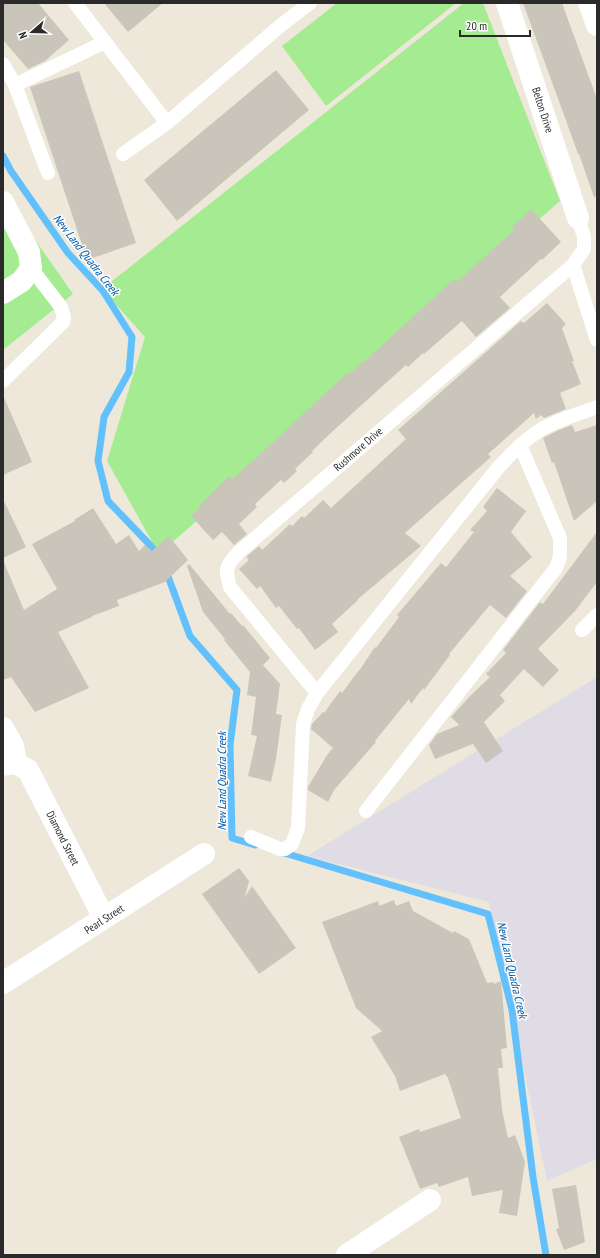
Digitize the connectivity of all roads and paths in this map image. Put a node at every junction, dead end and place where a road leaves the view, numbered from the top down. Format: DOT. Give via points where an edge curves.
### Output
graph roads {
  1 [pos="75,3"];
  2 [pos="310,3"];
  3 [pos="507,3"];
  4 [pos="589,3"];
  5 [pos="597,25"];
  6 [pos="105,42"];
  7 [pos="3,64"];
  8 [pos="16,86"];
  9 [pos="167,124"];
  10 [pos="123,154"];
  11 [pos="48,173"];
  12 [pos="3,202"];
  13 [pos="578,218"];
  14 [pos="572,265"];
  15 [pos="31,268"];
  16 [pos="3,293"];
  17 [pos="597,340"];
  18 [pos="3,381"];
  19 [pos="597,407"];
  20 [pos="520,445"];
  21 [pos="597,615"];
  22 [pos="582,630"];
  23 [pos="317,693"];
  24 [pos="3,728"];
  25 [pos="10,764"];
  26 [pos="366,811"];
  27 [pos="251,836"];
  28 [pos="204,854"];
  29 [pos="104,918"];
  30 [pos="3,983"];
  31 [pos="430,1200"];
  32 [pos="347,1255"];
  1 -- 6 [label="lane"];
  2 -- 9 [label="lane"];
  3 -- 13 [label="street, Belton Drive"];
  4 -- 5 [label="street"];
  6 -- 8 [label="lane"];
  6 -- 9 [label="lane"];
  7 -- 8 [label="lane"];
  8 -- 11 [label="lane"];
  9 -- 10 [label="lane"];
  12 -- 15 [label="street" via="28,252"];
  13 -- 14 [label="lane, Rushmore Drive" via="584,237 584,249"];
  14 -- 17 [label="lane"];
  14 -- 23 [label="lane, Rushmore Drive" via="228,564 226,574 230,587"];
  15 -- 16 [label="street" via="22,281"];
  15 -- 18 [label="lane" via="61,307 64,318 63,322"];
  19 -- 20 [label="lane" via="562,419"];
  20 -- 23 [label="lane" via="498,468"];
  20 -- 26 [label="lane" via="560,538 560,558 556,568"];
  21 -- 22 [label="lane"];
  23 -- 27 [label="lane" via="303,724 298,828 292,844 280,849"];
  24 -- 25 [label="street, Diamond Street" via="13,746"];
  25 -- 29 [label="street, Diamond Street" via="28,770"];
  28 -- 29 [label="street, Pearl Street"];
  29 -- 30 [label="street, Pearl Street"];
  31 -- 32 [label="street"];
}
